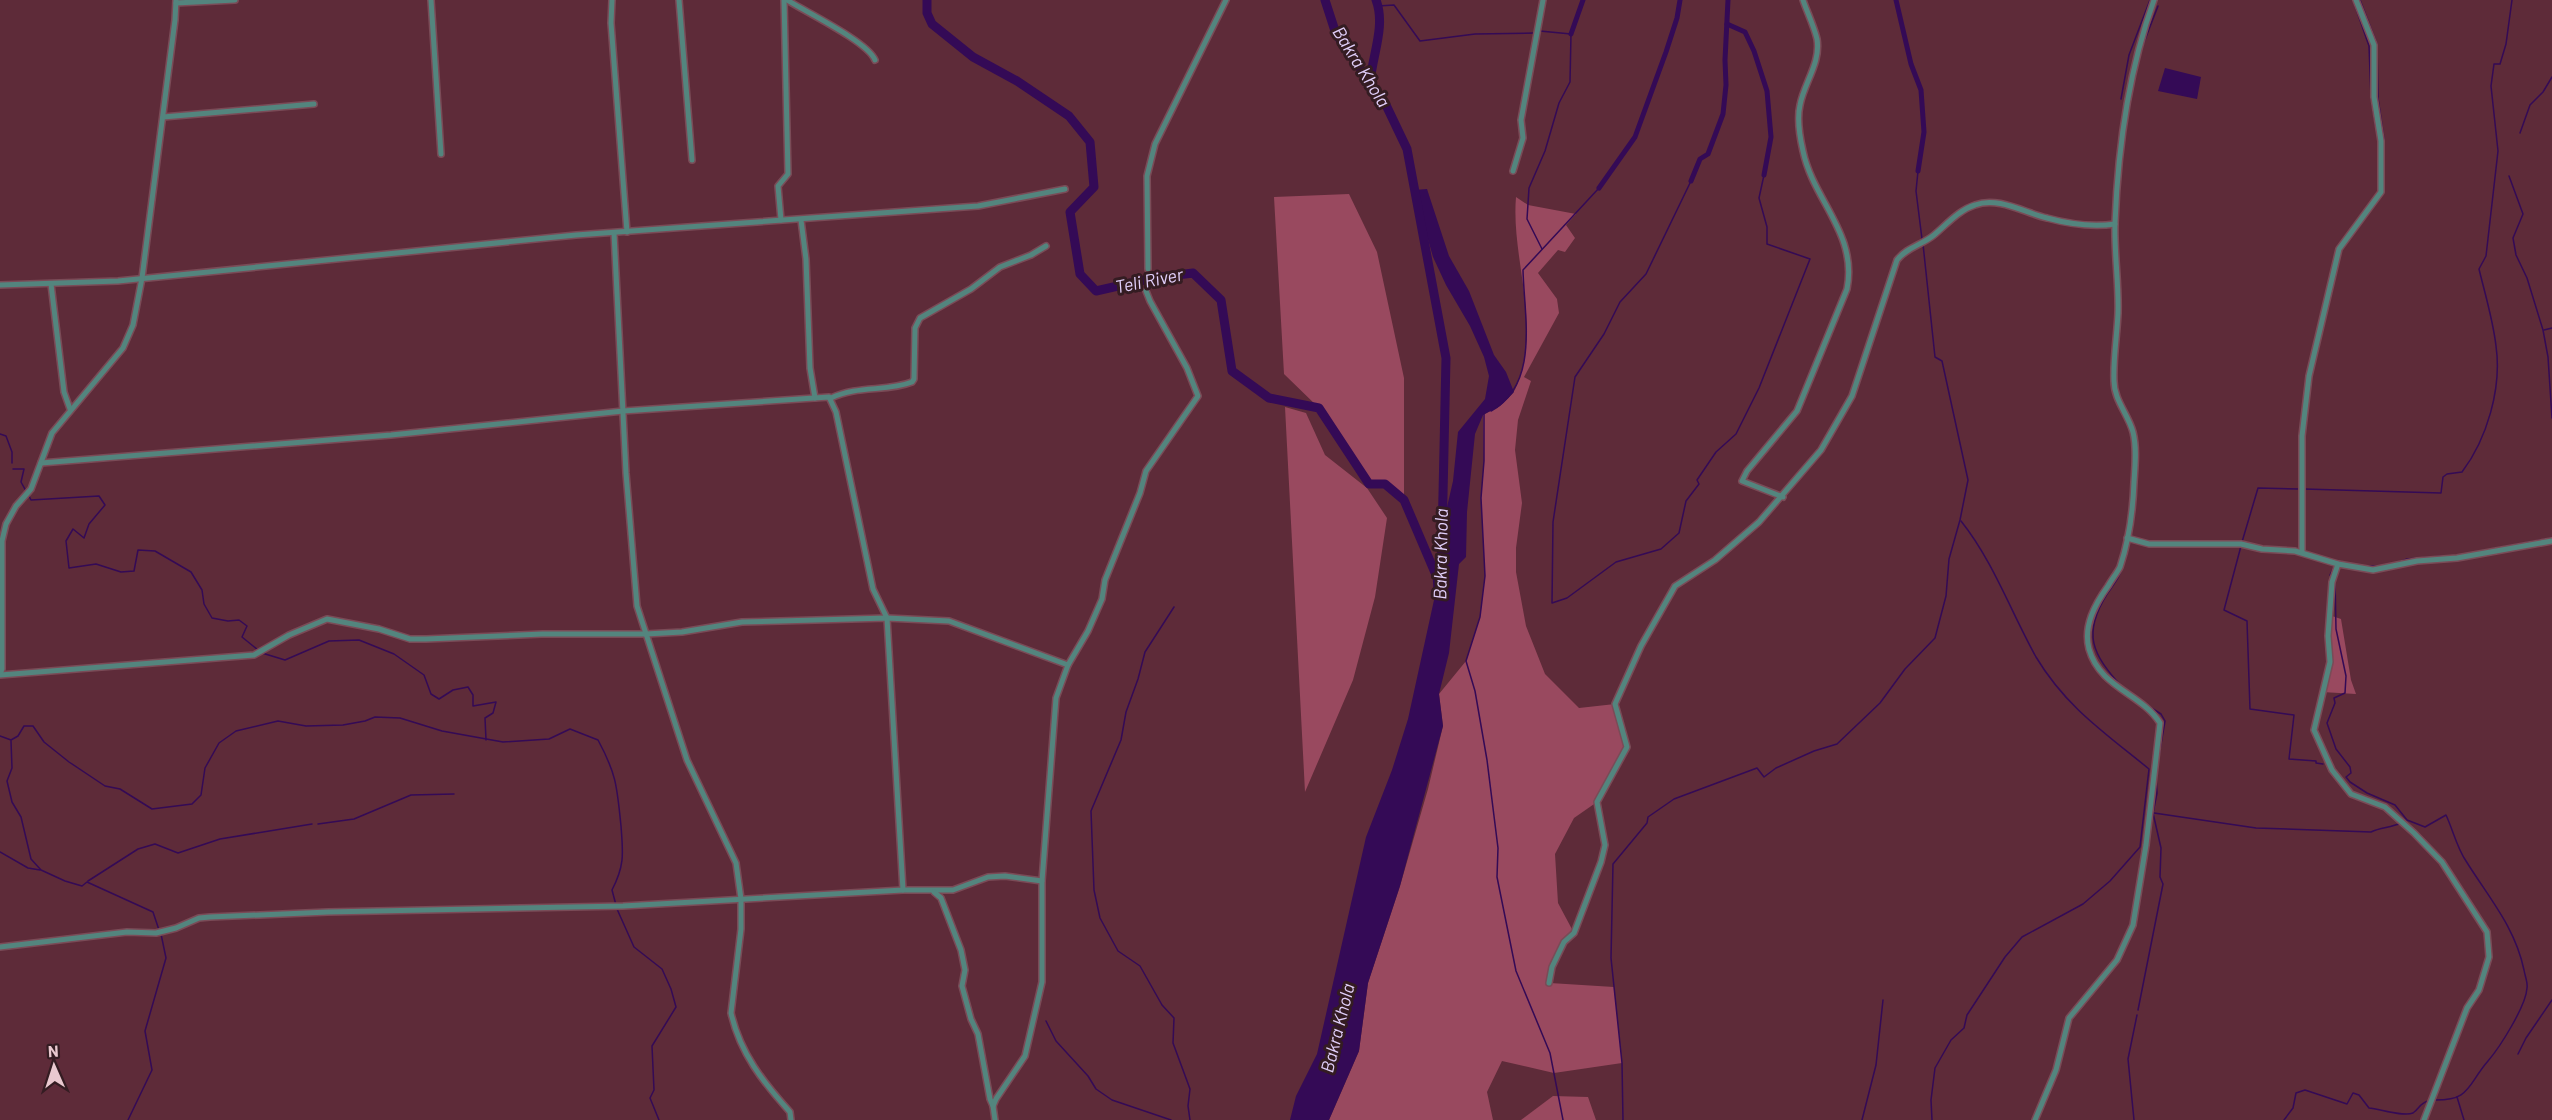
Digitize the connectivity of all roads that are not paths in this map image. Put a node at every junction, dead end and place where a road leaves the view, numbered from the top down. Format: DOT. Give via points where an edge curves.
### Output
graph roads {
  1 [pos="235,0"];
  2 [pos="431,0"];
  3 [pos="612,0"];
  4 [pos="679,0"];
  5 [pos="785,0"];
  6 [pos="1226,0"];
  7 [pos="1543,0"];
  8 [pos="1803,0"];
  9 [pos="2154,0"];
  10 [pos="2356,0"];
  11 [pos="176,2"];
  12 [pos="875,60"];
  13 [pos="314,104"];
  14 [pos="163,117"];
  15 [pos="441,153"];
  16 [pos="692,160"];
  17 [pos="1513,171"];
  18 [pos="1065,189"];
  19 [pos="781,220"];
  20 [pos="801,220"];
  21 [pos="2115,224"];
  22 [pos="627,232"];
  23 [pos="614,233"];
  24 [pos="1046,246"];
  25 [pos="1148,270"];
  26 [pos="142,278"];
  27 [pos="51,284"];
  28 [pos="0,285"];
  29 [pos="1146,291"];
  30 [pos="815,398"];
  31 [pos="831,398"];
  32 [pos="70,409"];
  33 [pos="623,411"];
  34 [pos="41,463"];
  35 [pos="1783,497"];
  36 [pos="2127,538"];
  37 [pos="2552,541"];
  38 [pos="2302,552"];
  39 [pos="2338,564"];
  40 [pos="887,618"];
  41 [pos="646,634"];
  42 [pos="1068,665"];
  43 [pos="0,674"];
  44 [pos="1042,881"];
  45 [pos="903,890"];
  46 [pos="934,892"];
  47 [pos="741,899"];
  48 [pos="0,947"];
  49 [pos="1550,983"];
  50 [pos="993,1106"];
  51 [pos="791,1120"];
  52 [pos="995,1120"];
  53 [pos="2035,1120"];
  54 [pos="2424,1120"];
  1 -- 11 [label="street"];
  2 -- 15 [label="street"];
  3 -- 22 [label="street"];
  4 -- 16 [label="street"];
  5 -- 12 [label="street" via="842,32 866,48"];
  5 -- 19 [label="street" via="788,174 778,186"];
  6 -- 25 [label="street" via="1155,144 1148,176"];
  7 -- 17 [label="street" via="1523,111 1522,138"];
  8 -- 35 [label="street" via="1817,38 1817,52 1799,107 1803,153 1841,235 1850,272 1847,289 1797,411 1742,481"];
  9 -- 21 [label="street" via="2135,56 2127,100"];
  10 -- 38 [label="street" via="2374,45 2381,192 2339,249 2309,376 2302,436"];
  11 -- 14 [label="street"];
  13 -- 14 [label="street"];
  14 -- 26 [label="street"];
  18 -- 20 [label="street" via="978,206"];
  19 -- 20 [label="street"];
  19 -- 22 [label="street"];
  20 -- 30 [label="street"];
  21 -- 35 [label="street" via="2069,222 1983,202 1966,208 1930,238 1903,252 1852,396 1821,450"];
  21 -- 36 [label="street" via="2118,314 2114,384 2133,430 2135,456"];
  22 -- 23 [label="street"];
  23 -- 26 [label="street"];
  23 -- 33 [label="street"];
  24 -- 31 [label="street" via="1000,267 920,318 915,328 912,382 865,388"];
  26 -- 27 [label="street"];
  26 -- 32 [label="street" via="133,325 123,348"];
  27 -- 28 [label="street"];
  27 -- 32 [label="street" via="64,392"];
  29 -- 42 [label="street" via="1198,396 1146,471 1099,605"];
  30 -- 31 [label="street"];
  30 -- 33 [label="street"];
  31 -- 40 [label="street" via="873,589"];
  32 -- 34 [label="street" via="52,433"];
  33 -- 34 [label="street" via="391,435"];
  33 -- 41 [label="street" via="637,606"];
  34 -- 43 [label="street" via="31,489 6,524 2,541"];
  35 -- 49 [label="street" via="1733,546 1675,586 1622,683 1615,704 1627,747 1597,802 1605,845 1601,862 1574,933 1564,942 1552,967"];
  36 -- 38 [label="street" via="2149,544 2241,544"];
  36 -- 53 [label="street" via="2119,569 2091,615 2087,633 2100,671 2160,723 2146,845 2133,925 2117,960 2069,1018 2056,1070"];
  37 -- 39 [label="street" via="2373,570"];
  38 -- 39 [label="street"];
  39 -- 54 [label="street" via="2332,582 2330,662 2314,730 2332,770 2351,794 2385,807 2414,833 2442,862 2487,932 2490,954 2479,990 2467,1008"];
  40 -- 41 [label="street" via="742,622"];
  40 -- 42 [label="street" via="949,621"];
  40 -- 45 [label="street"];
  41 -- 43 [label="street" via="410,639 327,619 254,655"];
  41 -- 47 [label="street" via="687,760 736,863"];
  42 -- 44 [label="street" via="1054,711"];
  44 -- 46 [label="street" via="988,877 953,890"];
  44 -- 50 [label="street" via="1042,982 1025,1056"];
  45 -- 46 [label="street"];
  45 -- 47 [label="street"];
  46 -- 50 [label="street" via="941,898 962,950 962,986 978,1034"];
  47 -- 48 [label="street" via="623,906 222,916 199,918 164,932 127,932"];
  47 -- 51 [label="street" via="731,1013 750,1063 790,1113"];
  50 -- 52 [label="street"];
}
